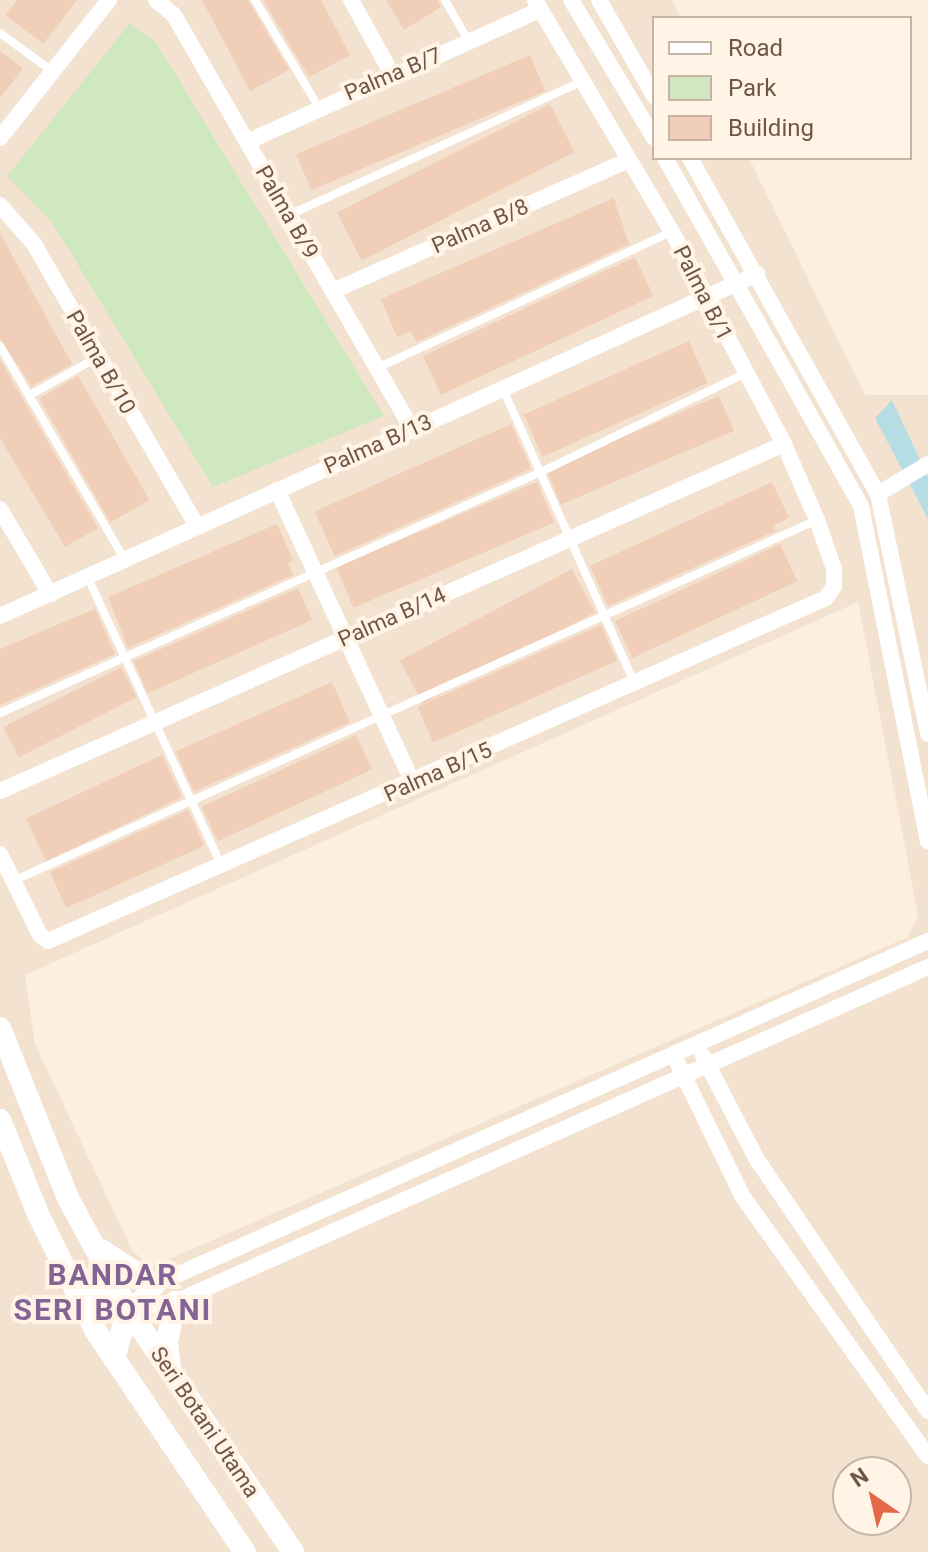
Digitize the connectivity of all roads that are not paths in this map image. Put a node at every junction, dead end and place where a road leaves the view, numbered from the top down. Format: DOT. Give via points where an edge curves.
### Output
graph roads {
  1 [pos="109,0"];
  2 [pos="156,0"];
  3 [pos="255,0"];
  4 [pos="351,0"];
  5 [pos="445,0"];
  6 [pos="571,0"];
  7 [pos="599,0"];
  8 [pos="538,5"];
  9 [pos="0,33"];
  10 [pos="469,42"];
  11 [pos="52,71"];
  12 [pos="393,76"];
  13 [pos="581,82"];
  14 [pos="652,93"];
  15 [pos="318,106"];
  16 [pos="652,135"];
  17 [pos="0,138"];
  18 [pos="247,142"];
  19 [pos="666,160"];
  20 [pos="691,160"];
  21 [pos="627,161"];
  22 [pos="0,205"];
  23 [pos="288,215"];
  24 [pos="672,232"];
  25 [pos="757,274"];
  26 [pos="736,283"];
  27 [pos="333,291"];
  28 [pos="706,298"];
  29 [pos="0,346"];
  30 [pos="98,357"];
  31 [pos="377,368"];
  32 [pos="744,374"];
  33 [pos="503,389"];
  34 [pos="30,395"];
  35 [pos="412,429"];
  36 [pos="784,444"];
  37 [pos="928,464"];
  38 [pos="541,472"];
  39 [pos="277,490"];
  40 [pos="878,494"];
  41 [pos="0,509"];
  42 [pos="817,520"];
  43 [pos="196,525"];
  44 [pos="571,538"];
  45 [pos="124,558"];
  46 [pos="316,572"];
  47 [pos="87,576"];
  48 [pos="50,594"];
  49 [pos="826,598"];
  50 [pos="605,615"];
  51 [pos="0,616"];
  52 [pos="345,637"];
  53 [pos="125,655"];
  54 [pos="634,682"];
  55 [pos="0,713"];
  56 [pos="382,716"];
  57 [pos="155,722"];
  58 [pos="928,734"];
  59 [pos="413,783"];
  60 [pos="0,791"];
  61 [pos="193,801"];
  62 [pos="928,841"];
  63 [pos="0,854"];
  64 [pos="221,865"];
  65 [pos="13,882"];
  66 [pos="928,927"];
  67 [pos="928,941"];
  68 [pos="908,950"];
  69 [pos="928,967"];
  70 [pos="0,1028"];
  71 [pos="698,1044"];
  72 [pos="674,1054"];
  73 [pos="706,1064"];
  74 [pos="683,1074"];
  75 [pos="0,1120"];
  76 [pos="92,1241"];
  77 [pos="53,1243"];
  78 [pos="154,1285"];
  79 [pos="175,1302"];
  80 [pos="128,1309"];
  81 [pos="114,1359"];
  82 [pos="171,1371"];
  83 [pos="928,1411"];
  84 [pos="928,1456"];
  85 [pos="245,1552"];
  86 [pos="293,1552"];
  1 -- 11 [label="street"];
  2 -- 18 [label="street, Palma B/9" via="174,15"];
  3 -- 15 [label="lane"];
  4 -- 12 [label="street"];
  5 -- 10 [label="lane"];
  6 -- 16 [label="street"];
  7 -- 14 [label="street"];
  8 -- 10 [label="street, Palma B/7"];
  8 -- 13 [label="street, Palma B/1"];
  9 -- 11 [label="lane"];
  10 -- 12 [label="street, Palma B/7"];
  11 -- 17 [label="street"];
  12 -- 15 [label="street, Palma B/7"];
  13 -- 21 [label="street, Palma B/1"];
  13 -- 23 [label="lane"];
  15 -- 18 [label="street, Palma B/7"];
  18 -- 23 [label="street, Palma B/9"];
  19 -- 26 [label="street"];
  20 -- 25 [label="street"];
  21 -- 24 [label="street, Palma B/1"];
  21 -- 27 [label="street, Palma B/8"];
  22 -- 30 [label="street, Palma B/10" via="34,244"];
  23 -- 27 [label="street, Palma B/9"];
  24 -- 28 [label="street, Palma B/1"];
  24 -- 31 [label="lane"];
  25 -- 26 [label="street, Palma B/13"];
  25 -- 40 [label="street"];
  26 -- 28 [label="street, Palma B/13"];
  26 -- 62 [label="street" via="861,506"];
  27 -- 31 [label="street, Palma B/9"];
  28 -- 32 [label="street, Palma B/1"];
  28 -- 33 [label="street, Palma B/13"];
  29 -- 34 [label="lane"];
  30 -- 34 [label="lane"];
  30 -- 43 [label="street, Palma B/10"];
  31 -- 35 [label="street, Palma B/9"];
  32 -- 36 [label="street, Palma B/1"];
  32 -- 38 [label="lane"];
  33 -- 35 [label="street, Palma B/13"];
  33 -- 38 [label="lane"];
  34 -- 45 [label="lane"];
  35 -- 39 [label="street, Palma B/13"];
  36 -- 42 [label="street, Palma B/1"];
  36 -- 44 [label="street, Palma B/14"];
  37 -- 40 [label="street"];
  38 -- 44 [label="lane"];
  38 -- 46 [label="lane"];
  39 -- 43 [label="street, Palma B/13"];
  39 -- 46 [label="street"];
  40 -- 58 [label="street"];
  41 -- 48 [label="street"];
  42 -- 49 [label="street, Palma B/1" via="834,569 834,586"];
  42 -- 50 [label="lane"];
  43 -- 45 [label="street, Palma B/13"];
  44 -- 50 [label="lane"];
  44 -- 52 [label="street, Palma B/14"];
  45 -- 47 [label="street, Palma B/13"];
  46 -- 52 [label="street"];
  46 -- 53 [label="lane"];
  47 -- 48 [label="street, Palma B/13"];
  47 -- 53 [label="lane"];
  48 -- 51 [label="street, Palma B/13"];
  49 -- 54 [label="street, Palma B/15"];
  50 -- 54 [label="lane"];
  50 -- 56 [label="lane"];
  52 -- 56 [label="street"];
  52 -- 57 [label="street, Palma B/14"];
  53 -- 55 [label="lane"];
  53 -- 57 [label="lane"];
  54 -- 59 [label="street, Palma B/15"];
  56 -- 59 [label="street"];
  56 -- 61 [label="lane"];
  57 -- 60 [label="street, Palma B/14"];
  57 -- 61 [label="lane"];
  59 -- 64 [label="street, Palma B/15"];
  61 -- 64 [label="lane"];
  61 -- 65 [label="lane"];
  63 -- 65 [label="street"];
  64 -- 65 [label="street, Palma B/15" via="48,941"];
  66 -- 68 [label="street"];
  67 -- 68 [label="street"];
  68 -- 71 [label="street"];
  69 -- 73 [label="street"];
  70 -- 76 [label="main road, Seri Botani Utama" via="68,1198"];
  71 -- 72 [label="street"];
  71 -- 73 [label="street"];
  72 -- 74 [label="street"];
  72 -- 78 [label="street"];
  73 -- 74 [label="street"];
  73 -- 83 [label="street" via="756,1158"];
  74 -- 79 [label="street"];
  74 -- 84 [label="street" via="743,1197"];
  75 -- 77 [label="main road, Seri Botani Utama"];
  76 -- 78 [label="main road" via="130,1273"];
  76 -- 80 [label="main road, Seri Botani Utama"];
  77 -- 80 [label="main road" via="99,1298"];
  77 -- 81 [label="main road, Seri Botani Utama"];
  78 -- 80 [label="street"];
  79 -- 80 [label="street"];
  79 -- 82 [label="main road" via="167,1342"];
  80 -- 81 [label="main road"];
  80 -- 82 [label="main road, Seri Botani Utama"];
  81 -- 85 [label="main road, Seri Botani Utama"];
  82 -- 86 [label="main road, Seri Botani Utama"];
}
